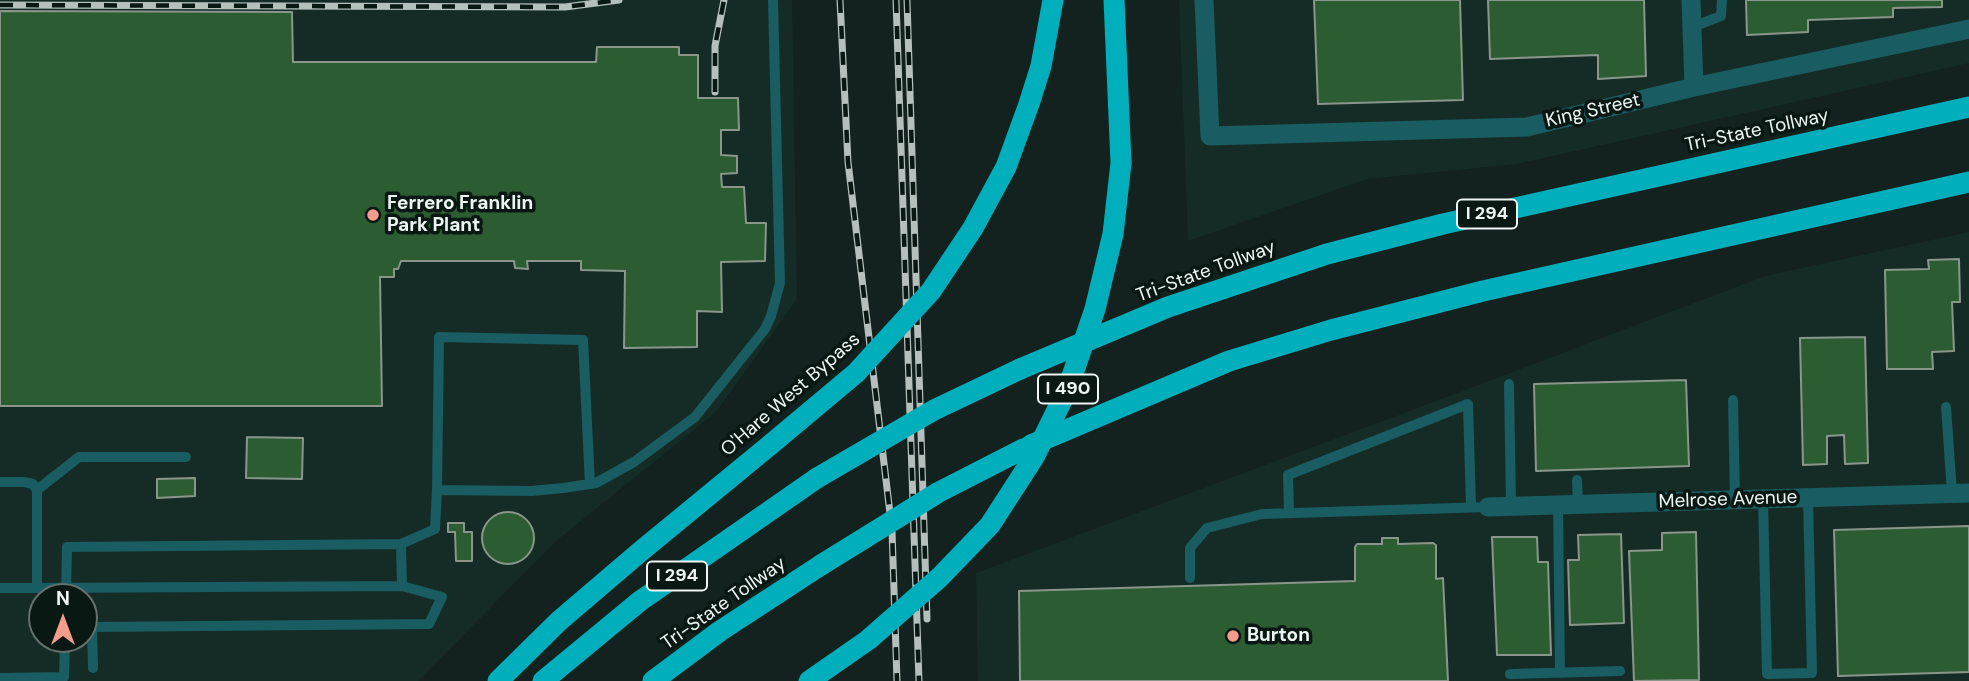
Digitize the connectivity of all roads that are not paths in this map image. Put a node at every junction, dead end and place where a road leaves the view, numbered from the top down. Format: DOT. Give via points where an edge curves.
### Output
graph roads {
  1 [pos="773,0"];
  2 [pos="1053,0"];
  3 [pos="1114,0"];
  4 [pos="1204,0"];
  5 [pos="1691,0"];
  6 [pos="1722,0"];
  7 [pos="1692,27"];
  8 [pos="1969,29"];
  9 [pos="1694,87"];
  10 [pos="1969,107"];
  11 [pos="1969,182"];
  12 [pos="1508,383"];
  13 [pos="1733,400"];
  14 [pos="1946,407"];
  15 [pos="186,457"];
  16 [pos="1577,480"];
  17 [pos="0,482"];
  18 [pos="590,484"];
  19 [pos="37,490"];
  20 [pos="437,490"];
  21 [pos="1960,493"];
  22 [pos="1808,498"];
  23 [pos="1763,499"];
  24 [pos="1735,500"];
  25 [pos="1568,505"];
  26 [pos="1511,506"];
  27 [pos="1479,507"];
  28 [pos="1289,513"];
  29 [pos="401,544"];
  30 [pos="1190,578"];
  31 [pos="37,583"];
  32 [pos="66,583"];
  33 [pos="402,586"];
  34 [pos="0,588"];
  35 [pos="28,588"];
  36 [pos="98,591"];
  37 [pos="98,627"];
  38 [pos="65,653"];
  39 [pos="91,653"];
  40 [pos="93,668"];
  41 [pos="1620,671"];
  42 [pos="1560,673"];
  43 [pos="1510,674"];
  44 [pos="0,678"];
  45 [pos="498,681"];
  46 [pos="543,681"];
  47 [pos="653,681"];
  48 [pos="809,681"];
  1 -- 18 [label="lane" via="780,283 771,316 695,418 634,462"];
  2 -- 45 [label="highway, O'Hare West Bypass, bridge" via="1041,66 1006,167 931,291 856,373 559,621"];
  3 -- 48 [label="highway, I 490, bridge" via="1121,163 1113,234 1095,309 1068,388 1034,457 990,526 868,640"];
  4 -- 9 [label="street, King Street" via="1210,136 1527,127"];
  5 -- 7 [label="street"];
  6 -- 7 [label="lane" via="1721,16"];
  7 -- 9 [label="street"];
  8 -- 9 [label="street, King Street"];
  10 -- 46 [label="highway, Tri-State Tollway / I 294, bridge" via="1443,224 1327,254 1168,307 934,410 817,478 640,601"];
  11 -- 47 [label="highway, Tri-State Tollway, bridge" via="1483,290 1228,361 1023,449 939,492 720,631"];
  12 -- 26 [label="lane"];
  13 -- 24 [label="lane"];
  14 -- 21 [label="lane"];
  15 -- 19 [label="lane" via="79,457"];
  16 -- 25 [label="lane"];
  17 -- 19 [label="lane" via="24,482"];
  18 -- 20 [label="lane" via="532,491"];
  18 -- 20 [label="lane" via="583,340 439,337"];
  19 -- 31 [label="lane"];
  20 -- 29 [label="lane" via="436,529"];
  21 -- 22 [label="street, Melrose Avenue"];
  22 -- 23 [label="street, Melrose Avenue"];
  22 -- 23 [label="lane" via="1812,673 1766,674"];
  23 -- 24 [label="street, Melrose Avenue"];
  24 -- 25 [label="street, Melrose Avenue"];
  25 -- 26 [label="street, Melrose Avenue"];
  25 -- 42 [label="lane"];
  26 -- 27 [label="street, Melrose Avenue"];
  27 -- 28 [label="lane"];
  27 -- 28 [label="lane" via="1468,404 1287,475"];
  28 -- 30 [label="lane" via="1262,514 1207,528 1190,548"];
  29 -- 32 [label="lane" via="67,547"];
  29 -- 33 [label="lane"];
  33 -- 36 [label="lane"];
  33 -- 37 [label="lane" via="442,597 429,624"];
  34 -- 35 [label="lane"];
  38 -- 44 [label="lane" via="64,677"];
  39 -- 40 [label="lane"];
  41 -- 42 [label="lane"];
  42 -- 43 [label="lane"];
}
